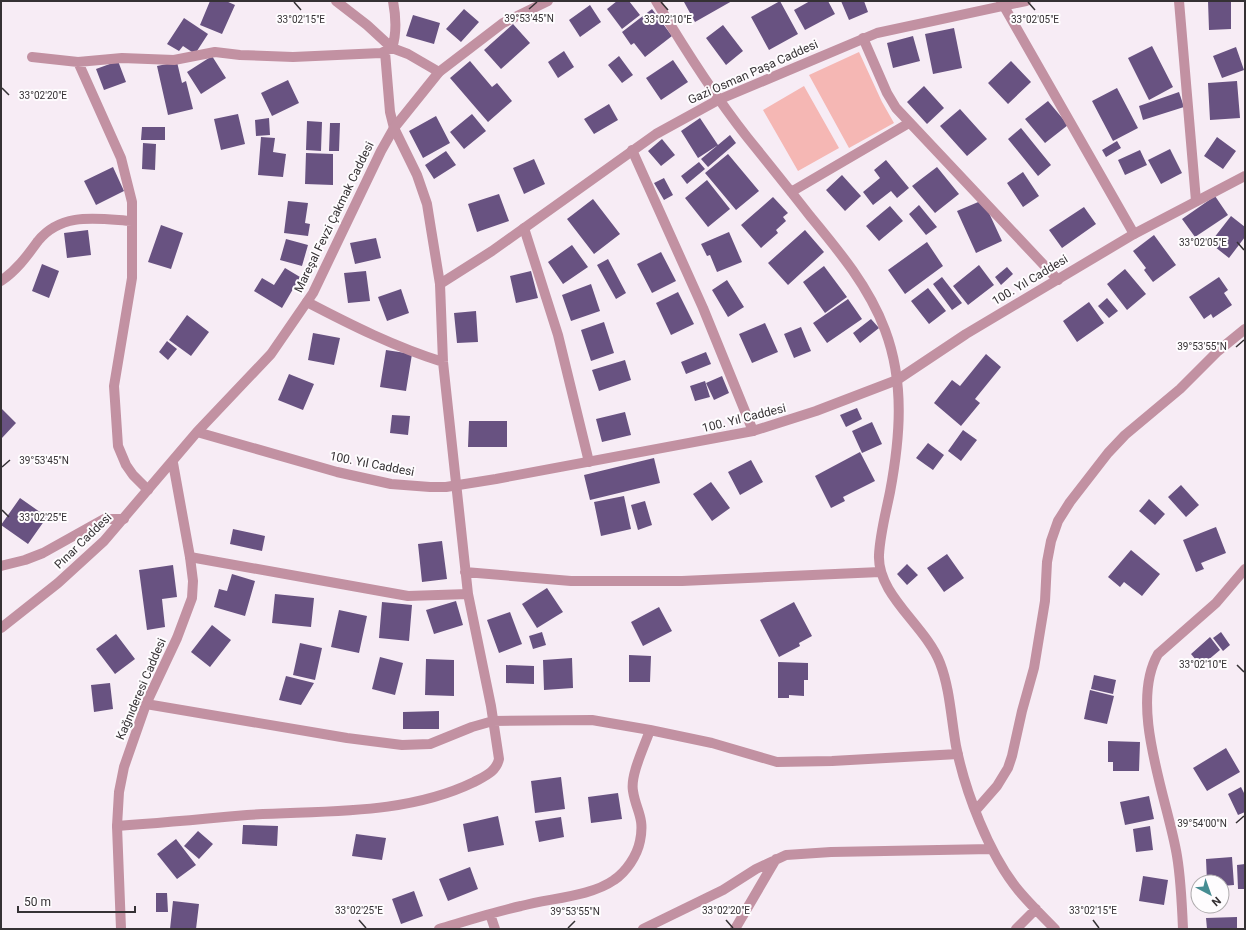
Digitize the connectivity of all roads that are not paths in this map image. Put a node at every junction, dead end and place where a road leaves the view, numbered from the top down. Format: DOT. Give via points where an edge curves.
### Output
graph roads {
  1 [pos="336,1"];
  2 [pos="393,1"];
  3 [pos="548,1"];
  4 [pos="656,1"];
  5 [pos="1026,1"];
  6 [pos="1179,1"];
  7 [pos="1003,4"];
  8 [pos="863,38"];
  9 [pos="389,50"];
  10 [pos="32,57"];
  11 [pos="78,62"];
  12 [pos="440,72"];
  13 [pos="718,100"];
  14 [pos="909,123"];
  15 [pos="394,128"];
  16 [pos="632,150"];
  17 [pos="1245,176"];
  18 [pos="791,192"];
  19 [pos="1196,201"];
  20 [pos="132,221"];
  21 [pos="524,228"];
  22 [pos="1134,234"];
  23 [pos="1058,280"];
  24 [pos="1,281"];
  25 [pos="440,284"];
  26 [pos="307,302"];
  27 [pos="1245,329"];
  28 [pos="443,362"];
  29 [pos="897,380"];
  30 [pos="753,431"];
  31 [pos="197,432"];
  32 [pos="589,462"];
  33 [pos="173,463"];
  34 [pos="456,485"];
  35 [pos="148,490"];
  36 [pos="124,519"];
  37 [pos="190,557"];
  38 [pos="1,566"];
  39 [pos="1245,569"];
  40 [pos="466,572"];
  41 [pos="880,572"];
  42 [pos="468,594"];
  43 [pos="1,628"];
  44 [pos="146,704"];
  45 [pos="494,721"];
  46 [pos="650,730"];
  47 [pos="958,754"];
  48 [pos="976,810"];
  49 [pos="117,826"];
  50 [pos="992,849"];
  51 [pos="776,859"];
  52 [pos="1036,909"];
  53 [pos="490,914"];
  54 [pos="121,929"];
  55 [pos="439,929"];
  56 [pos="495,929"];
  57 [pos="643,929"];
  58 [pos="735,929"];
  59 [pos="1016,929"];
  60 [pos="1055,929"];
  61 [pos="1183,929"];
  1 -- 9 [label="street" via="367,25"];
  2 -- 9 [label="street" via="396,28"];
  3 -- 12 [label="street, Mareşal Fevzi Çakmak Caddesi" via="503,23"];
  4 -- 13 [label="street"];
  5 -- 7 [label="street, Gazi Osman Paşa Caddesi"];
  6 -- 19 [label="street"];
  7 -- 8 [label="street, Gazi Osman Paşa Caddesi"];
  7 -- 22 [label="street"];
  8 -- 13 [label="street, Gazi Osman Paşa Caddesi"];
  8 -- 14 [label="street" via="891,100"];
  9 -- 11 [label="street" via="293,57 215,52 174,60 122,58"];
  9 -- 12 [label="street" via="408,54"];
  9 -- 15 [label="street" via="388,100"];
  10 -- 11 [label="street"];
  11 -- 20 [label="street" via="121,158 132,202"];
  12 -- 15 [label="street, Mareşal Fevzi Çakmak Caddesi"];
  13 -- 16 [label="street, Gazi Osman Paşa Caddesi"];
  13 -- 18 [label="street"];
  14 -- 18 [label="street"];
  14 -- 23 [label="street"];
  15 -- 25 [label="street" via="417,175 427,204"];
  15 -- 26 [label="street, Mareşal Fevzi Çakmak Caddesi"];
  16 -- 21 [label="street, Gazi Osman Paşa Caddesi"];
  16 -- 30 [label="street" via="703,308"];
  17 -- 19 [label="street, 100. Yıl Caddesi"];
  18 -- 29 [label="street" via="845,258 876,310 890,344"];
  19 -- 22 [label="street, 100. Yıl Caddesi"];
  20 -- 24 [label="street" via="80,218 60,224 44,235 20,266"];
  20 -- 35 [label="street" via="132,278 114,386 118,446 126,465"];
  21 -- 25 [label="street, Gazi Osman Paşa Caddesi"];
  21 -- 32 [label="street" via="558,335"];
  22 -- 23 [label="street, 100. Yıl Caddesi"];
  23 -- 29 [label="street, 100. Yıl Caddesi" via="966,334"];
  25 -- 28 [label="street"];
  26 -- 28 [label="street" via="361,330 414,353"];
  26 -- 31 [label="street, Mareşal Fevzi Çakmak Caddesi" via="271,354"];
  27 -- 48 [label="street" via="1125,435 1074,496 1058,521 1048,555 1045,601 1034,668 1012,756 997,786"];
  28 -- 34 [label="street"];
  29 -- 30 [label="street, 100. Yıl Caddesi" via="816,411"];
  29 -- 41 [label="street" via="900,420 894,472 879,555"];
  30 -- 32 [label="street, 100. Yıl Caddesi"];
  31 -- 33 [label="street, Mareşal Fevzi Çakmak Caddesi"];
  31 -- 34 [label="street, 100. Yıl Caddesi" via="337,472 391,484 430,487"];
  32 -- 34 [label="street, 100. Yıl Caddesi"];
  33 -- 35 [label="street, Pınar Caddesi"];
  33 -- 37 [label="street, Kağnıderesi Caddesi"];
  34 -- 40 [label="street"];
  35 -- 36 [label="street, Pınar Caddesi"];
  36 -- 38 [label="street" via="104,519 43,553"];
  36 -- 43 [label="street, Pınar Caddesi" via="58,583"];
  37 -- 42 [label="street" via="408,596"];
  37 -- 44 [label="street, Kağnıderesi Caddesi" via="192,598"];
  39 -- 61 [label="street" via="1216,603 1158,654 1148,680 1148,721 1155,769 1177,856"];
  40 -- 41 [label="street" via="571,581 682,581"];
  40 -- 42 [label="street"];
  41 -- 47 [label="street" via="895,598 926,637 940,663 949,694"];
  42 -- 45 [label="street"];
  44 -- 45 [label="street" via="402,745 430,744"];
  44 -- 49 [label="street, Kağnıderesi Caddesi" via="124,767 119,792"];
  45 -- 46 [label="street" via="592,720"];
  45 -- 49 [label="street" via="499,759 497,767 488,775 460,789 415,802 360,810 248,815"];
  46 -- 47 [label="street" via="712,743 777,762"];
  46 -- 53 [label="street" via="632,790 642,824 640,843 623,873 600,887"];
  47 -- 48 [label="street"];
  48 -- 50 [label="street"];
  49 -- 54 [label="street, Kağnıderesi Caddesi"];
  50 -- 51 [label="street" via="800,853"];
  50 -- 52 [label="street" via="1018,891"];
  51 -- 57 [label="street" via="723,890"];
  51 -- 58 [label="street"];
  52 -- 59 [label="street"];
  52 -- 60 [label="street"];
  53 -- 55 [label="street"];
  53 -- 56 [label="street"];
}
